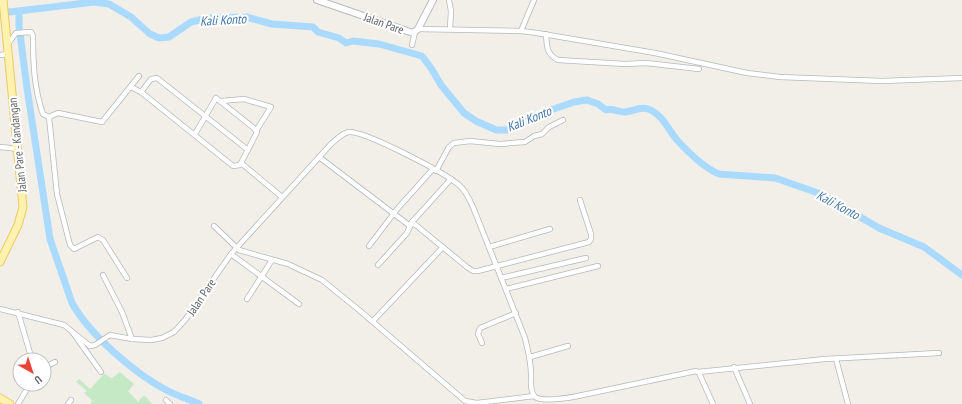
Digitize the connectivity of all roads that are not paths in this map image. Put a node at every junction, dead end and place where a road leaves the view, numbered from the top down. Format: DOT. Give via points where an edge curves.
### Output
graph roads {
  1 [pos="3,0"];
  2 [pos="317,0"];
  3 [pos="434,0"];
  4 [pos="449,0"];
  5 [pos="534,0"];
  6 [pos="450,29"];
  7 [pos="416,30"];
  8 [pos="521,31"];
  9 [pos="546,34"];
  10 [pos="7,42"];
  11 [pos="412,45"];
  12 [pos="8,54"];
  13 [pos="0,55"];
  14 [pos="699,69"];
  15 [pos="139,76"];
  16 [pos="962,78"];
  17 [pos="131,87"];
  18 [pos="141,92"];
  19 [pos="221,101"];
  20 [pos="205,115"];
  21 [pos="49,117"];
  22 [pos="563,120"];
  23 [pos="256,131"];
  24 [pos="195,134"];
  25 [pos="0,147"];
  26 [pos="19,149"];
  27 [pos="248,150"];
  28 [pos="319,157"];
  29 [pos="241,163"];
  30 [pos="434,170"];
  31 [pos="451,179"];
  32 [pos="282,197"];
  33 [pos="580,200"];
  34 [pos="394,214"];
  35 [pos="411,224"];
  36 [pos="214,226"];
  37 [pos="550,228"];
  38 [pos="369,246"];
  39 [pos="489,247"];
  40 [pos="236,248"];
  41 [pos="443,248"];
  42 [pos="231,254"];
  43 [pos="586,258"];
  44 [pos="272,260"];
  45 [pos="577,260"];
  46 [pos="0,262"];
  47 [pos="378,265"];
  48 [pos="496,265"];
  49 [pos="598,266"];
  50 [pos="580,271"];
  51 [pos="104,275"];
  52 [pos="127,278"];
  53 [pos="261,278"];
  54 [pos="501,278"];
  55 [pos="506,289"];
  56 [pos="247,299"];
  57 [pos="299,304"];
  58 [pos="0,309"];
  59 [pos="18,312"];
  60 [pos="516,314"];
  61 [pos="373,321"];
  62 [pos="73,331"];
  63 [pos="132,339"];
  64 [pos="482,343"];
  65 [pos="568,346"];
  66 [pos="30,352"];
  67 [pos="939,353"];
  68 [pos="530,357"];
  69 [pos="836,359"];
  70 [pos="55,362"];
  71 [pos="52,364"];
  72 [pos="734,367"];
  73 [pos="101,372"];
  74 [pos="698,372"];
  75 [pos="25,392"];
  76 [pos="534,396"];
  77 [pos="0,398"];
  78 [pos="10,404"];
  79 [pos="18,404"];
  80 [pos="713,404"];
  81 [pos="750,404"];
  82 [pos="848,404"];
  1 -- 10 [label="main road, Jalan Pare - Kandangan"];
  2 -- 7 [label="street, Jalan Pare" via="407,31"];
  3 -- 7 [label="street, Jalan Pare"];
  4 -- 6 [label="street"];
  5 -- 8 [label="street"];
  6 -- 7 [label="street"];
  6 -- 8 [label="street"];
  7 -- 11 [label="street"];
  8 -- 9 [label="street"];
  9 -- 14 [label="street" via="546,47 558,60 646,63"];
  9 -- 16 [label="street" via="780,77 882,82"];
  10 -- 12 [label="main road, Jalan Pare - Kandangan"];
  10 -- 21 [label="street" via="16,33 31,32 33,67 40,105 43,114"];
  12 -- 13 [label="street"];
  12 -- 26 [label="main road, Jalan Pare - Kandangan"];
  15 -- 17 [label="street"];
  17 -- 18 [label="street"];
  17 -- 21 [label="street" via="101,123 58,113"];
  18 -- 20 [label="street" via="154,77"];
  18 -- 24 [label="street"];
  19 -- 20 [label="street" via="214,99"];
  19 -- 23 [label="street"];
  19 -- 23 [label="street" via="244,99 271,107"];
  20 -- 24 [label="street"];
  20 -- 27 [label="street"];
  21 -- 52 [label="street" via="55,181 70,245 74,249 98,237 103,240"];
  22 -- 30 [label="street" via="525,142 454,143"];
  23 -- 27 [label="street"];
  24 -- 29 [label="street" via="233,166"];
  25 -- 26 [label="street"];
  26 -- 46 [label="main road, Jalan Pare - Kandangan" via="23,207 18,225"];
  27 -- 29 [label="street"];
  28 -- 30 [label="street, Jalan Pare" via="344,134 352,132 381,142"];
  28 -- 32 [label="street, Jalan Pare"];
  28 -- 34 [label="street"];
  29 -- 32 [label="street"];
  30 -- 31 [label="street"];
  30 -- 34 [label="street"];
  31 -- 35 [label="street"];
  31 -- 39 [label="street" via="468,196"];
  32 -- 40 [label="street, Jalan Pare"];
  33 -- 48 [label="street" via="591,234 589,242"];
  34 -- 35 [label="street"];
  34 -- 38 [label="street"];
  35 -- 41 [label="street"];
  35 -- 47 [label="street"];
  36 -- 40 [label="street"];
  37 -- 39 [label="street"];
  39 -- 48 [label="street"];
  40 -- 42 [label="street, Jalan Pare"];
  40 -- 44 [label="street"];
  41 -- 48 [label="street" via="473,271"];
  41 -- 61 [label="street"];
  42 -- 53 [label="street"];
  42 -- 63 [label="street, Jalan Pare" via="174,332 151,340"];
  43 -- 45 [label="street"];
  44 -- 53 [label="street"];
  44 -- 61 [label="street" via="313,275"];
  45 -- 50 [label="street"];
  45 -- 54 [label="street"];
  48 -- 54 [label="street"];
  49 -- 50 [label="street"];
  50 -- 55 [label="street"];
  51 -- 63 [label="street"];
  53 -- 56 [label="street"];
  53 -- 57 [label="street"];
  54 -- 55 [label="street"];
  55 -- 60 [label="street"];
  58 -- 59 [label="street, Jalan Pare"];
  59 -- 62 [label="street, Jalan Pare" via="56,322"];
  59 -- 66 [label="street"];
  60 -- 64 [label="street" via="480,328 478,334"];
  60 -- 68 [label="street"];
  61 -- 76 [label="street" via="469,402"];
  62 -- 63 [label="street, Jalan Pare" via="91,346 108,335"];
  62 -- 73 [label="street" via="75,338"];
  65 -- 68 [label="street"];
  67 -- 69 [label="street"];
  68 -- 76 [label="street" via="531,387"];
  69 -- 72 [label="street"];
  69 -- 82 [label="street"];
  70 -- 71 [label="street"];
  72 -- 74 [label="street"];
  72 -- 81 [label="street"];
  74 -- 76 [label="street" via="677,374 566,398 544,399"];
  74 -- 80 [label="street"];
  75 -- 79 [label="street"];
  77 -- 78 [label="main road"];
}
